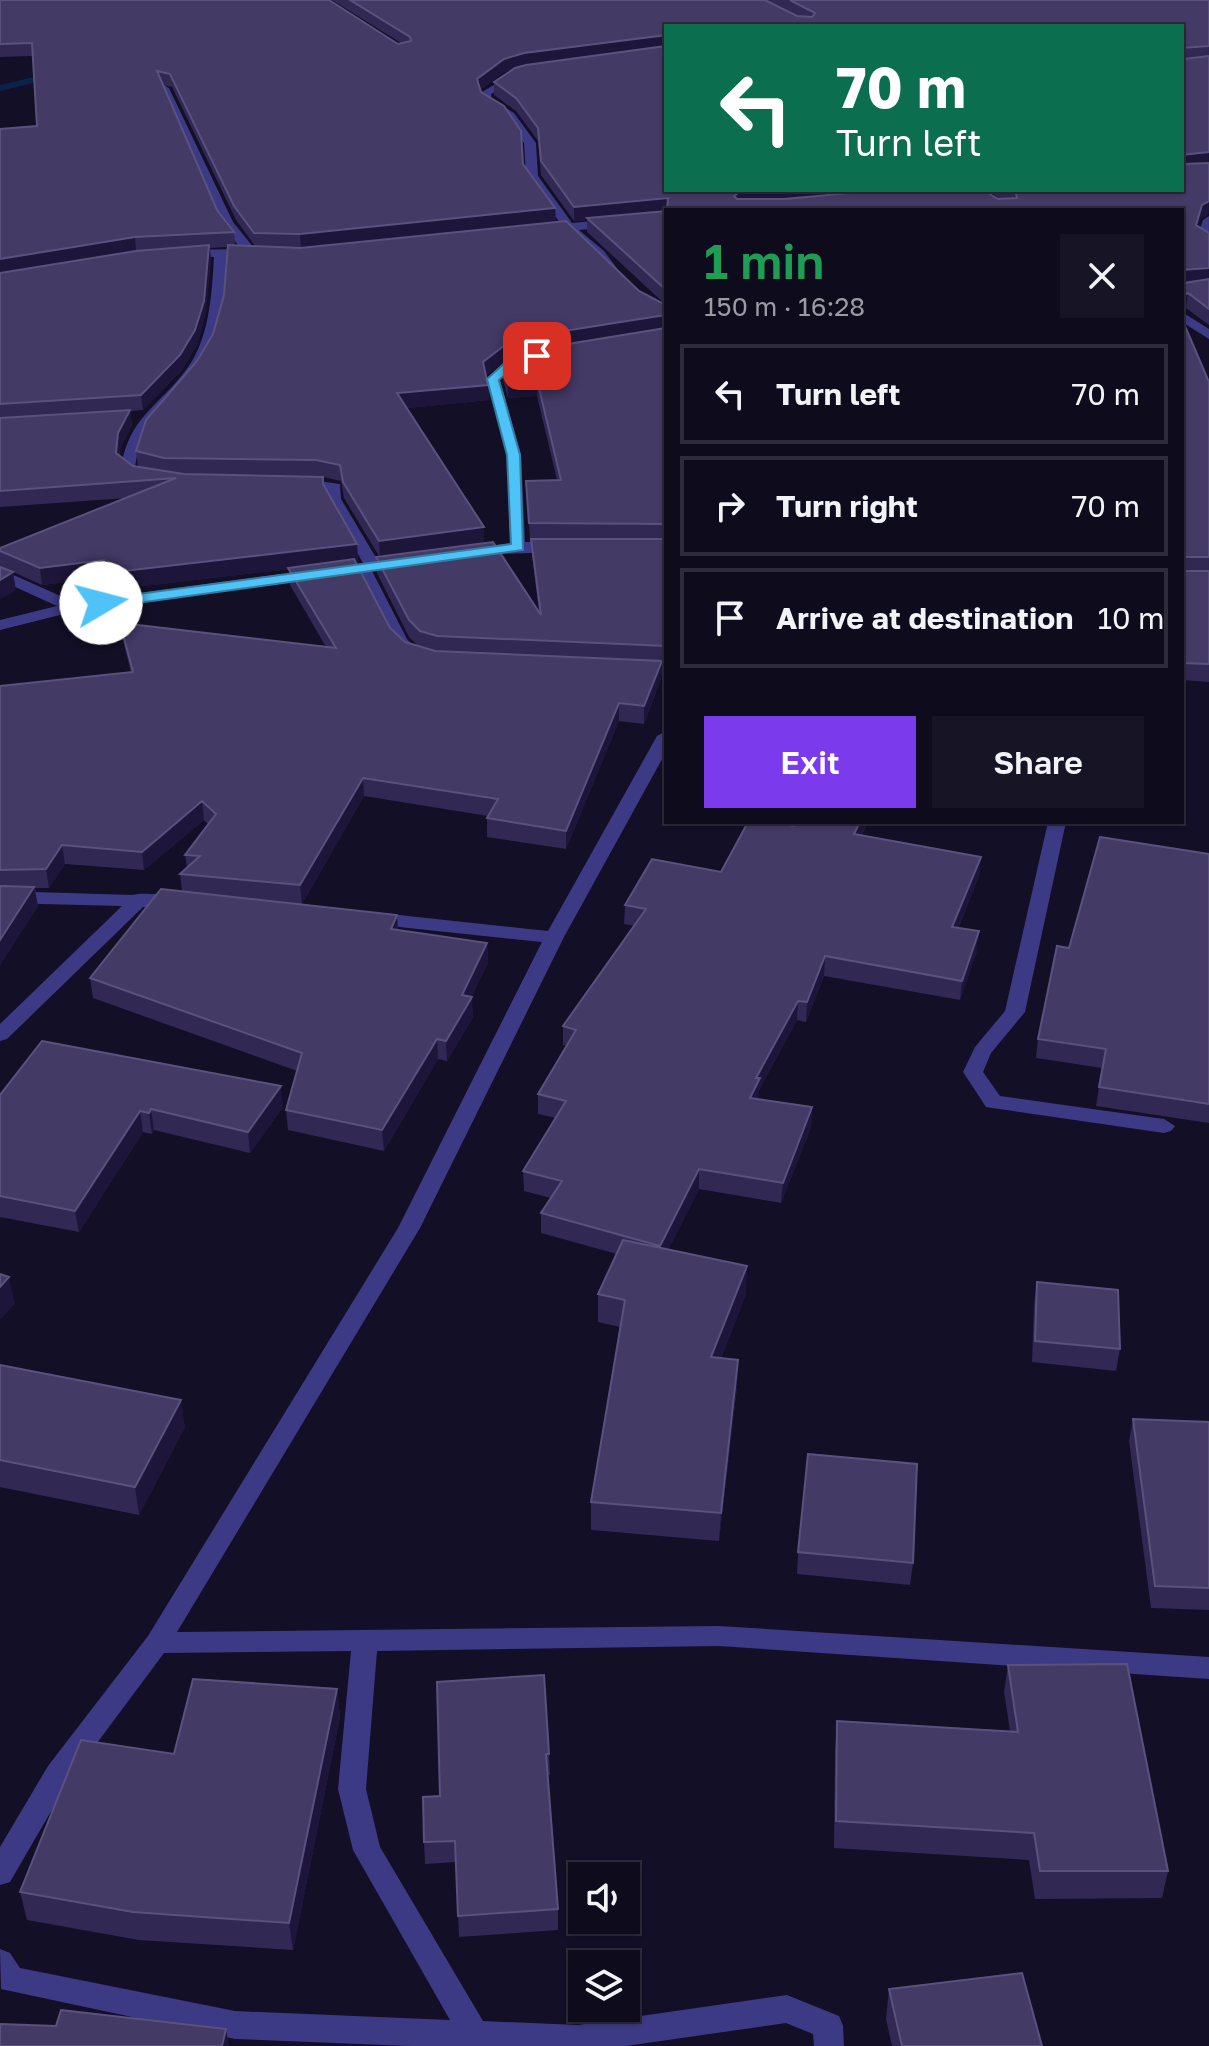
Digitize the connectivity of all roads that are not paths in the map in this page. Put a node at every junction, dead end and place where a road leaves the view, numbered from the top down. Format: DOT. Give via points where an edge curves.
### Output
graph roads {
  1 [pos="525,72"];
  2 [pos="164,88"];
  3 [pos="664,218"];
  4 [pos="1209,220"];
  5 [pos="569,227"];
  6 [pos="539,230"];
  7 [pos="1209,244"];
  8 [pos="220,252"];
  9 [pos="175,255"];
  10 [pos="626,286"];
  11 [pos="1184,317"];
  12 [pos="1209,335"];
  13 [pos="537,356"];
  14 [pos="166,481"];
  15 [pos="287,482"];
  16 [pos="518,547"];
  17 [pos="577,547"];
  18 [pos="461,554"];
  19 [pos="417,560"];
  20 [pos="367,567"];
  21 [pos="0,574"];
  22 [pos="72,607"];
  23 [pos="0,625"];
  24 [pos="425,658"];
  25 [pos="664,740"];
  26 [pos="1057,824"];
  27 [pos="0,897"];
  28 [pos="141,898"];
  29 [pos="203,904"];
  30 [pos="344,916"];
  31 [pos="554,937"];
  32 [pos="0,1035"];
  33 [pos="1164,1126"];
  34 [pos="365,1640"];
  35 [pos="157,1643"];
  36 [pos="1209,1668"];
  37 [pos="0,1873"];
  38 [pos="0,1962"];
  39 [pos="475,2035"];
  40 [pos="829,2046"];
  1 -- 5 [label="street" via="491,88 485,93 487,101 510,115 530,143 532,176"];
  2 -- 8 [label="street" via="227,223 256,253"];
  3 -- 5 [label="street"];
  4 -- 7 [label="street" via="1203,238"];
  5 -- 6 [label="street"];
  5 -- 10 [label="street"];
  8 -- 9 [label="street"];
  8 -- 14 [label="street" via="219,297 199,361 137,417 128,469 137,477"];
  11 -- 12 [label="street"];
  13 -- 16 [label="street" via="514,361 493,379 514,455"];
  15 -- 20 [label="street" via="335,487 334,499"];
  16 -- 17 [label="street"];
  16 -- 18 [label="street"];
  19 -- 20 [label="street"];
  20 -- 22 [label="street"];
  20 -- 24 [label="street" via="400,641"];
  21 -- 22 [label="street"];
  22 -- 23 [label="street"];
  25 -- 31 [label="street"];
  26 -- 33 [label="street" via="1015,1012 982,1051 973,1072 993,1102"];
  27 -- 28 [label="street"];
  28 -- 29 [label="street"];
  28 -- 32 [label="street"];
  30 -- 31 [label="street"];
  31 -- 35 [label="street" via="409,1228"];
  34 -- 35 [label="street"];
  34 -- 36 [label="street" via="719,1636"];
  34 -- 39 [label="street" via="352,1789 367,1850"];
  35 -- 37 [label="street" via="58,1774"];
  38 -- 39 [label="street" via="11,1980 235,2025"];
  39 -- 40 [label="street" via="578,2039 787,2009 828,2026"];
}
